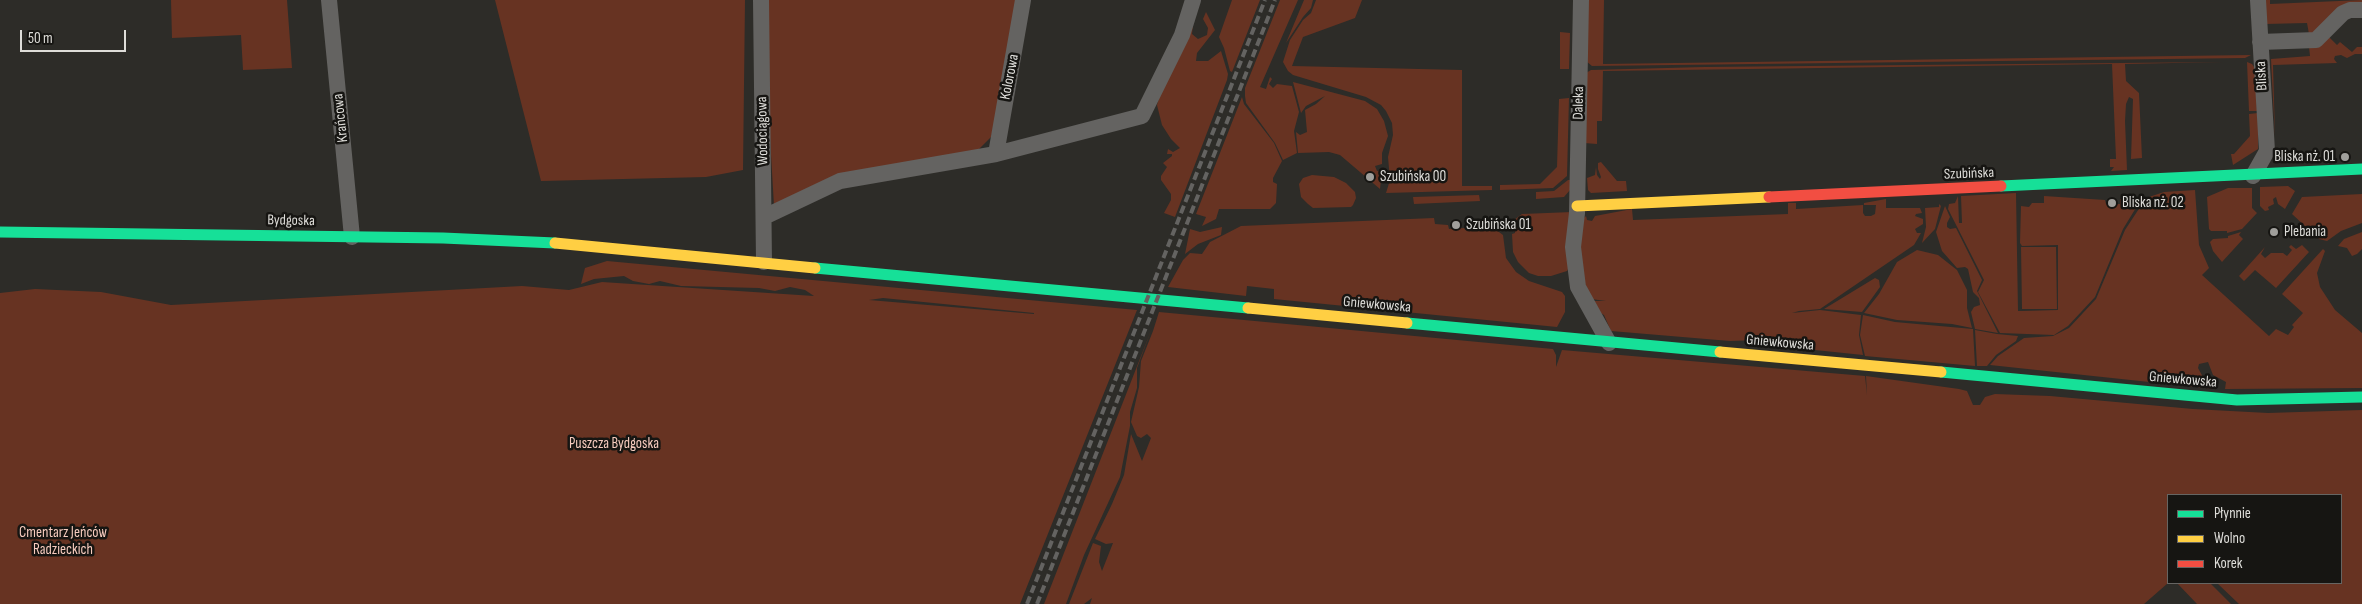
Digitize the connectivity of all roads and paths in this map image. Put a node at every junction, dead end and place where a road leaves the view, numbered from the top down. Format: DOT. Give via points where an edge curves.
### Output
graph roads {
  1 [pos="329,0"];
  2 [pos="761,0"];
  3 [pos="1023,0"];
  4 [pos="1193,0"];
  5 [pos="1581,0"];
  6 [pos="2258,0"];
  7 [pos="2362,10"];
  8 [pos="2260,42"];
  9 [pos="2266,151"];
  10 [pos="996,154"];
  11 [pos="2362,169"];
  12 [pos="2290,173"];
  13 [pos="2253,176"];
  14 [pos="1576,206"];
  15 [pos="764,217"];
  16 [pos="0,232"];
  17 [pos="352,237"];
  18 [pos="764,262"];
  19 [pos="1609,343"];
  20 [pos="2362,397"];
  1 -- 17 [label="street, Krańcowa"];
  2 -- 15 [label="street, Wodociągowa"];
  3 -- 10 [label="street, Kolorowa"];
  4 -- 10 [label="street" via="1182,35 1142,116"];
  5 -- 14 [label="street, Daleka"];
  6 -- 8 [label="street, Bliska"];
  7 -- 8 [label="street" via="2342,13 2316,40"];
  8 -- 9 [label="street, Bliska"];
  9 -- 12 [label="street"];
  9 -- 13 [label="street"];
  10 -- 15 [label="street" via="840,181"];
  11 -- 12 [label="main road, Szubińska"];
  12 -- 13 [label="main road, Szubińska"];
  13 -- 14 [label="main road, Szubińska"];
  14 -- 19 [label="street, Daleka" via="1573,241 1578,287"];
  15 -- 18 [label="street, Wodociągowa"];
  16 -- 17 [label="main road, Bydgoska"];
  17 -- 18 [label="main road, Bydgoska" via="582,245"];
  18 -- 19 [label="main road, Gniewkowska"];
  19 -- 20 [label="main road, Gniewkowska" via="2237,400"];
}
